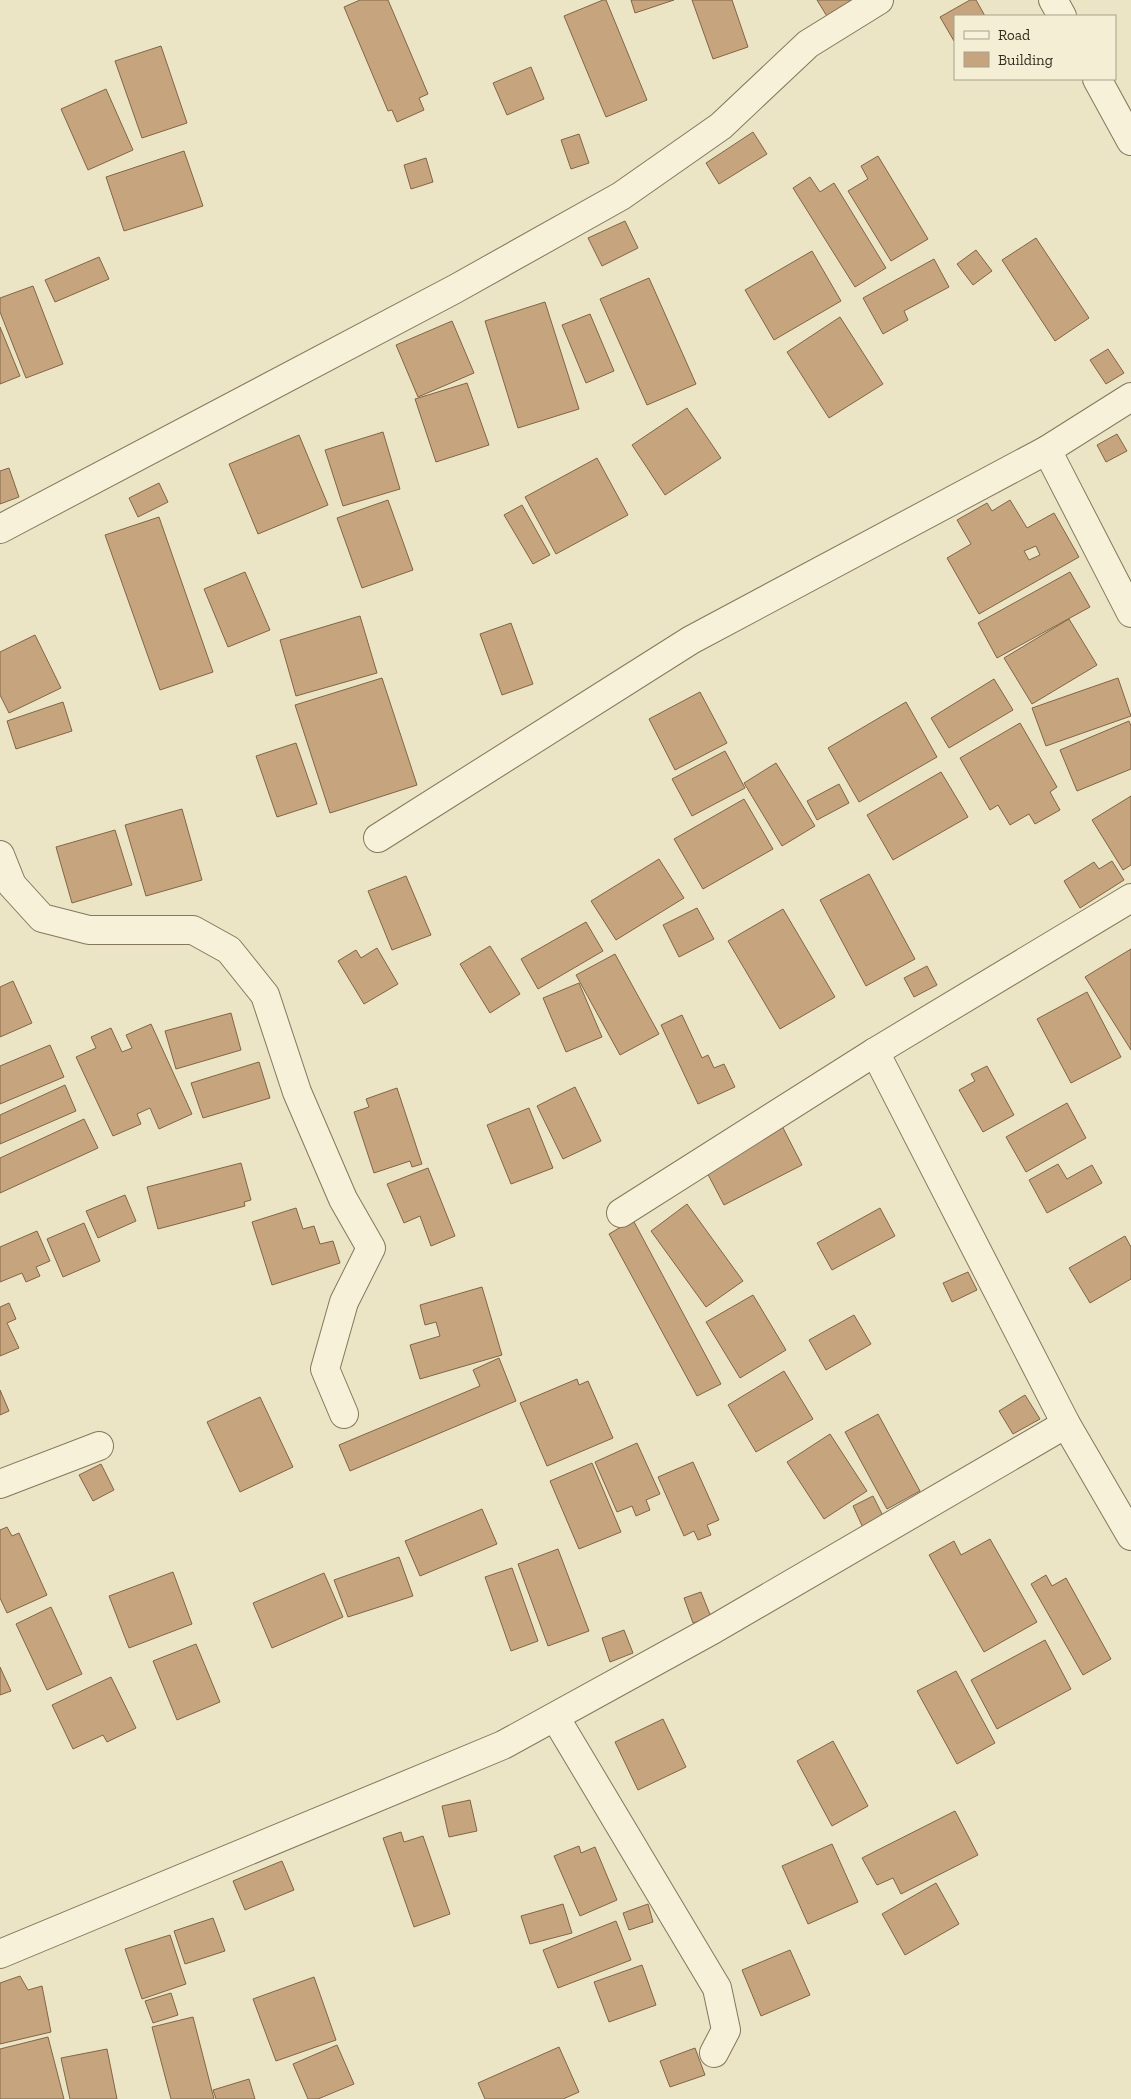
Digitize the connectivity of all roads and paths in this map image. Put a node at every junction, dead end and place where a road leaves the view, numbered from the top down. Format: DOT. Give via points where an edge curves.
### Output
graph roads {
  1 [pos="879,0"];
  2 [pos="1053,0"];
  3 [pos="1061,15"];
  4 [pos="1098,80"];
  5 [pos="1131,141"];
  6 [pos="1131,397"];
  7 [pos="1047,450"];
  8 [pos="0,529"];
  9 [pos="1131,613"];
  10 [pos="378,838"];
  11 [pos="0,855"];
  12 [pos="1131,898"];
  13 [pos="876,1052"];
  14 [pos="621,1213"];
  15 [pos="344,1414"];
  16 [pos="1066,1424"];
  17 [pos="99,1446"];
  18 [pos="0,1484"];
  19 [pos="1131,1536"];
  20 [pos="556,1717"];
  21 [pos="0,1954"];
  22 [pos="714,2053"];
  1 -- 8 [label="street" via="808,44 721,126 621,196 455,289"];
  2 -- 3 [label="street"];
  4 -- 5 [label="street"];
  6 -- 7 [label="street"];
  7 -- 9 [label="street"];
  7 -- 10 [label="street" via="691,640"];
  11 -- 15 [label="street" via="12,885 42,918 89,930 193,930 228,950 265,995 297,1092 343,1199 371,1248 344,1302 325,1369"];
  12 -- 13 [label="street"];
  13 -- 14 [label="street"];
  13 -- 16 [label="street"];
  16 -- 19 [label="street"];
  16 -- 20 [label="street" via="723,1624"];
  17 -- 18 [label="street"];
  20 -- 21 [label="street" via="503,1745"];
  20 -- 22 [label="street" via="717,1988 726,2030"];
}
